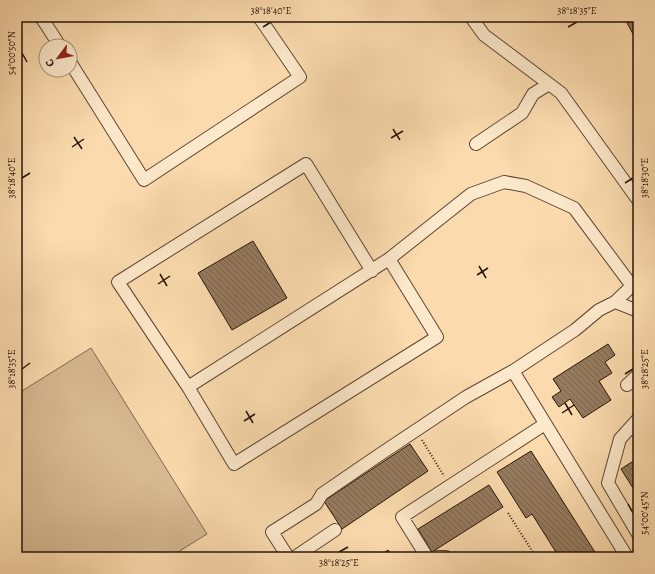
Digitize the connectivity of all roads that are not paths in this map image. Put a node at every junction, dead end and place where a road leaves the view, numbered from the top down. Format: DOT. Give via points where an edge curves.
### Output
graph roads {
  1 [pos="41,17"];
  2 [pos="259,17"];
  3 [pos="471,17"];
  4 [pos="55,38"];
  5 [pos="78,75"];
  6 [pos="549,84"];
  7 [pos="476,144"];
  8 [pos="638,200"];
  9 [pos="389,260"];
  10 [pos="372,271"];
  11 [pos="635,283"];
  12 [pos="615,302"];
  13 [pos="638,311"];
  14 [pos="513,371"];
  15 [pos="638,375"];
  16 [pos="627,385"];
  17 [pos="188,387"];
  18 [pos="638,419"];
  19 [pos="545,424"];
  20 [pos="335,530"];
  21 [pos="638,534"];
  22 [pos="288,557"];
  23 [pos="295,557"];
  24 [pos="427,557"];
  25 [pos="436,557"];
  26 [pos="446,557"];
  27 [pos="627,557"];
  1 -- 4 [label="street"];
  2 -- 5 [label="street" via="300,76 144,180"];
  3 -- 6 [label="street" via="484,34"];
  6 -- 7 [label="street" via="533,94 522,113"];
  6 -- 8 [label="street" via="560,93"];
  9 -- 10 [label="street"];
  9 -- 11 [label="street" via="471,194 504,182 526,186 574,208"];
  9 -- 17 [label="street" via="437,337 234,464"];
  10 -- 17 [label="street"];
  10 -- 17 [label="street" via="306,164 118,282"];
  11 -- 12 [label="street"];
  12 -- 13 [label="street"];
  12 -- 14 [label="street" via="599,310 575,330"];
  14 -- 19 [label="street"];
  14 -- 22 [label="street" via="466,397 322,494 316,504 272,532"];
  15 -- 16 [label="street"];
  18 -- 21 [label="street" via="620,439 608,483"];
  19 -- 24 [label="street" via="402,517"];
  19 -- 27 [label="street"];
  20 -- 23 [label="street"];
  25 -- 26 [label="street"];
}
